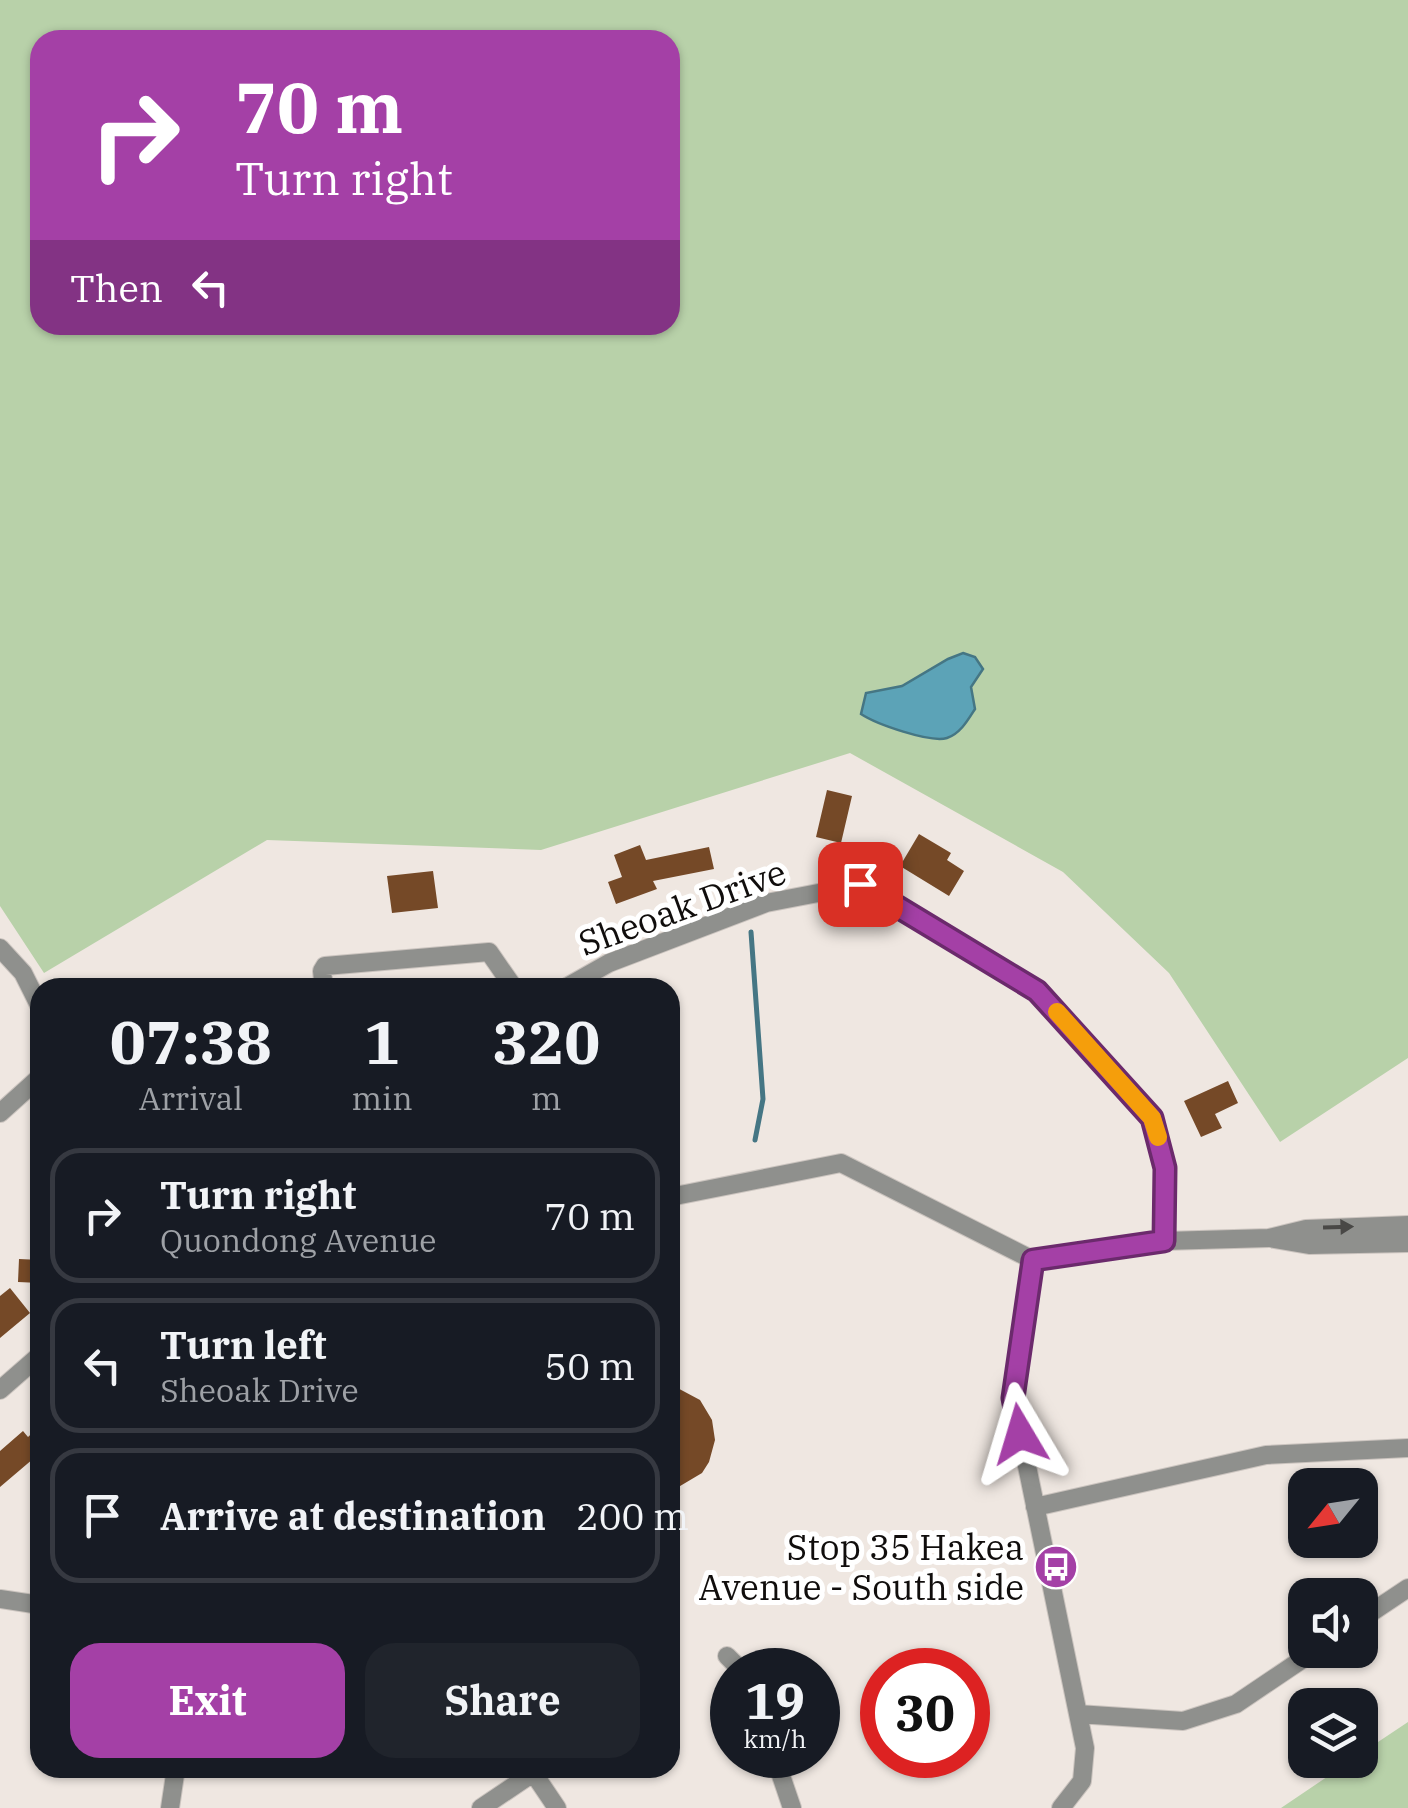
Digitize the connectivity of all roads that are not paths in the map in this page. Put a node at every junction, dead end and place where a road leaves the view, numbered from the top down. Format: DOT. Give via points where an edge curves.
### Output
graph roads {
  1 [pos="0,948"];
  2 [pos="323,978"];
  3 [pos="507,978"];
  4 [pos="582,978"];
  5 [pos="30,987"];
  6 [pos="30,1086"];
  7 [pos="0,1112"];
  8 [pos="680,1195"];
  9 [pos="1408,1225"];
  10 [pos="1269,1238"];
  11 [pos="1164,1241"];
  12 [pos="1408,1243"];
  13 [pos="1033,1260"];
  14 [pos="30,1364"];
  15 [pos="0,1390"];
  16 [pos="1408,1448"];
  17 [pos="1035,1507"];
  18 [pos="1408,1588"];
  19 [pos="0,1599"];
  20 [pos="30,1604"];
  21 [pos="1378,1608"];
  22 [pos="1289,1668"];
  23 [pos="1078,1714"];
  24 [pos="174,1778"];
  25 [pos="520,1778"];
  26 [pos="536,1778"];
  27 [pos="782,1778"];
  28 [pos="170,1808"];
  29 [pos="480,1808"];
  30 [pos="557,1808"];
  31 [pos="792,1808"];
  32 [pos="1061,1808"];
  1 -- 5 [label="street"];
  2 -- 3 [label="street" via="325,966 489,952"];
  4 -- 11 [label="street, Sheoak Drive" via="766,903 860,884 1037,991 1152,1118 1165,1168"];
  6 -- 7 [label="street"];
  8 -- 13 [label="street" via="841,1163"];
  10 -- 9 [label="street, one-way" via="1306,1229"];
  10 -- 11 [label="street"];
  10 -- 12 [label="street" via="1309,1246"];
  11 -- 13 [label="street"];
  13 -- 17 [label="street" via="1013,1398"];
  14 -- 15 [label="street"];
  16 -- 17 [label="street" via="1266,1455"];
  17 -- 23 [label="street"];
  18 -- 21 [label="street"];
  19 -- 20 [label="street"];
  22 -- 23 [label="street" via="1236,1704 1183,1720"];
  23 -- 32 [label="street" via="1082,1781"];
  24 -- 28 [label="street"];
  25 -- 29 [label="street"];
  26 -- 30 [label="street"];
  27 -- 31 [label="street"];
}
